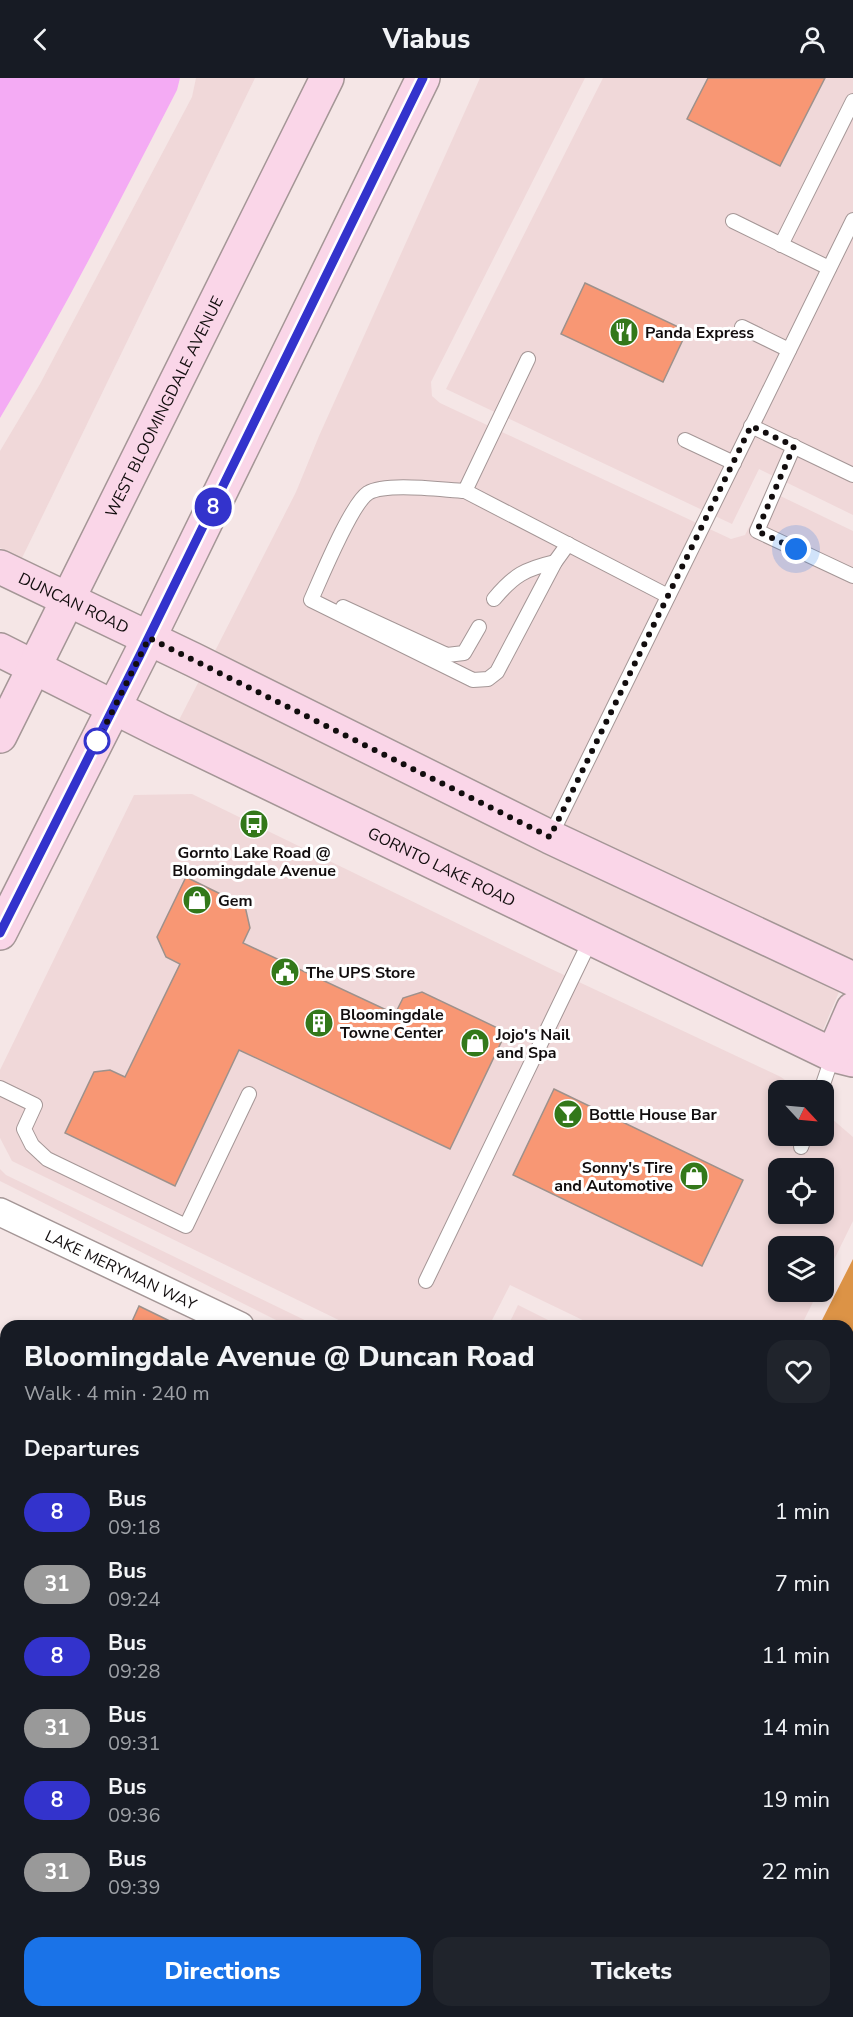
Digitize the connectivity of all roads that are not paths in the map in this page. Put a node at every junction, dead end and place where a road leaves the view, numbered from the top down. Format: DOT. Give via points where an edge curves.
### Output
graph roads {
  1 [pos="327,78"];
  2 [pos="423,78"];
  3 [pos="853,101"];
  4 [pos="853,220"];
  5 [pos="733,221"];
  6 [pos="781,245"];
  7 [pos="829,268"];
  8 [pos="741,327"];
  9 [pos="789,350"];
  10 [pos="528,359"];
  11 [pos="751,426"];
  12 [pos="686,440"];
  13 [pos="794,446"];
  14 [pos="734,463"];
  15 [pos="853,475"];
  16 [pos="465,491"];
  17 [pos="568,544"];
  18 [pos="555,562"];
  19 [pos="0,567"];
  20 [pos="853,576"];
  21 [pos="668,596"];
  22 [pos="67,598"];
  23 [pos="494,599"];
  24 [pos="329,609"];
  25 [pos="479,627"];
  26 [pos="149,638"];
  27 [pos="0,650"];
  28 [pos="34,667"];
  29 [pos="114,707"];
  30 [pos="0,736"];
  31 [pos="550,837"];
  32 [pos="0,933"];
  33 [pos="591,939"];
  34 [pos="853,979"];
  35 [pos="853,1009"];
  36 [pos="843,1057"];
  37 [pos="828,1080"];
  38 [pos="0,1088"];
  39 [pos="249,1094"];
  40 [pos="0,1212"];
  41 [pos="426,1281"];
  42 [pos="227,1320"];
  1 -- 22 [label="street, WEST BLOOMINGDALE AVENUE"];
  2 -- 26 [label="street"];
  3 -- 6 [label="lane"];
  4 -- 7 [label="lane"];
  5 -- 6 [label="lane"];
  6 -- 7 [label="lane"];
  7 -- 9 [label="lane"];
  8 -- 9 [label="lane"];
  9 -- 11 [label="lane"];
  10 -- 16 [label="lane"];
  11 -- 13 [label="lane"];
  11 -- 14 [label="lane"];
  12 -- 14 [label="lane"];
  13 -- 15 [label="lane"];
  13 -- 20 [label="lane" via="757,531"];
  14 -- 21 [label="lane"];
  16 -- 17 [label="lane"];
  16 -- 24 [label="lane" via="401,487 369,492 356,506 311,600"];
  17 -- 18 [label="lane"];
  17 -- 21 [label="lane"];
  18 -- 23 [label="lane" via="510,579"];
  18 -- 24 [label="lane" via="510,652 488,679 473,680"];
  19 -- 22 [label="street, DUNCAN ROAD"];
  21 -- 31 [label="lane"];
  22 -- 26 [label="street, DUNCAN ROAD"];
  22 -- 28 [label="street, WEST BLOOMINGDALE AVENUE"];
  24 -- 25 [label="lane" via="344,607 447,655 464,653"];
  26 -- 29 [label="street"];
  26 -- 31 [label="street"];
  27 -- 28 [label="street"];
  28 -- 29 [label="street, GORNTO LAKE ROAD"];
  28 -- 30 [label="street, WEST BLOOMINGDALE AVENUE"];
  29 -- 32 [label="street"];
  29 -- 33 [label="street, GORNTO LAKE ROAD"];
  31 -- 34 [label="street"];
  33 -- 36 [label="street, GORNTO LAKE ROAD"];
  33 -- 41 [label="lane"];
  35 -- 36 [label="street"];
  36 -- 37 [label="lane"];
  38 -- 39 [label="lane" via="35,1105 24,1129 47,1159 186,1226"];
  40 -- 42 [label="street, LAKE MERYMAN WAY"];
}
